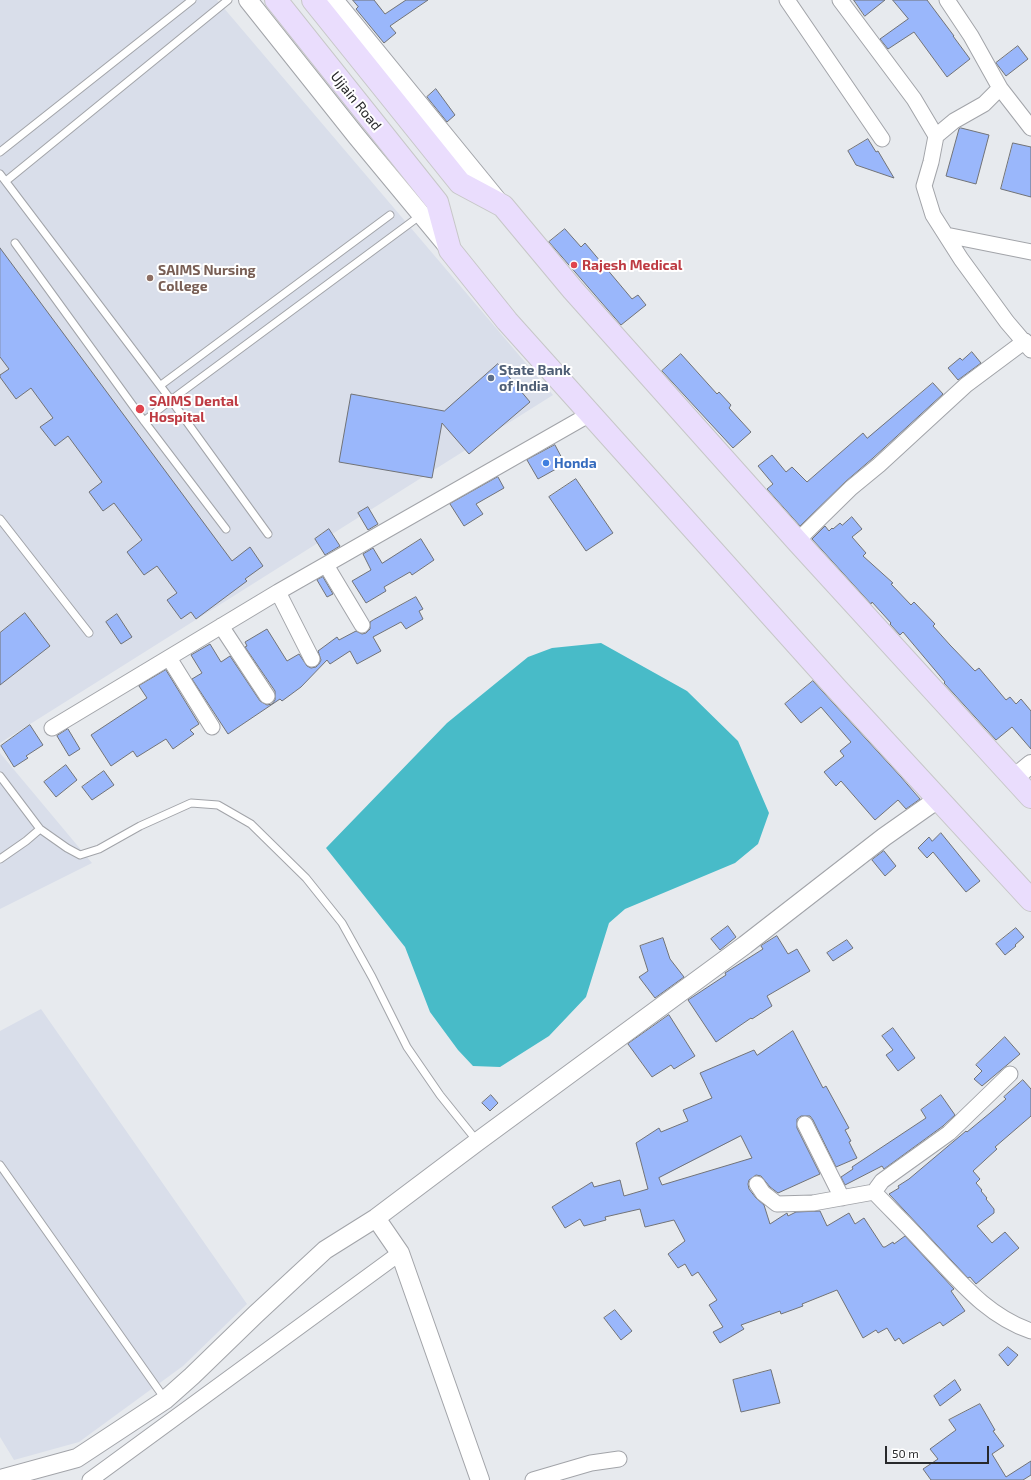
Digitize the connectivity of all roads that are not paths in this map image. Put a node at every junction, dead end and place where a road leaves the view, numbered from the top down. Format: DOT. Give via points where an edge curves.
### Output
graph roads {
  1 [pos="192,0"];
  2 [pos="228,0"];
  3 [pos="248,0"];
  4 [pos="276,0"];
  5 [pos="313,0"];
  6 [pos="334,0"];
  7 [pos="787,0"];
  8 [pos="840,0"];
  9 [pos="947,0"];
  10 [pos="1000,88"];
  11 [pos="1031,128"];
  12 [pos="936,136"];
  13 [pos="882,139"];
  14 [pos="0,152"];
  15 [pos="0,174"];
  16 [pos="6,181"];
  17 [pos="503,206"];
  18 [pos="429,208"];
  19 [pos="390,215"];
  20 [pos="946,235"];
  21 [pos="14,243"];
  22 [pos="1031,252"];
  23 [pos="1028,346"];
  24 [pos="161,385"];
  25 [pos="171,400"];
  26 [pos="590,414"];
  27 [pos="144,421"];
  28 [pos="0,519"];
  29 [pos="226,529"];
  30 [pos="268,534"];
  31 [pos="797,541"];
  32 [pos="326,564"];
  33 [pos="278,592"];
  34 [pos="362,625"];
  35 [pos="221,626"];
  36 [pos="89,633"];
  37 [pos="169,658"];
  38 [pos="312,659"];
  39 [pos="267,696"];
  40 [pos="212,726"];
  41 [pos="52,728"];
  42 [pos="1031,764"];
  43 [pos="0,776"];
  44 [pos="1014,778"];
  45 [pos="1031,797"];
  46 [pos="938,799"];
  47 [pos="40,829"];
  48 [pos="0,859"];
  49 [pos="1031,900"];
  50 [pos="1010,1074"];
  51 [pos="806,1124"];
  52 [pos="477,1142"];
  53 [pos="0,1165"];
  54 [pos="757,1184"];
  55 [pos="874,1192"];
  56 [pos="842,1198"];
  57 [pos="376,1218"];
  58 [pos="400,1253"];
  59 [pos="1031,1331"];
  60 [pos="165,1400"];
  61 [pos="619,1459"];
  62 [pos="0,1479"];
  63 [pos="90,1480"];
  64 [pos="480,1480"];
  65 [pos="533,1480"];
  1 -- 14 [label="lane"];
  2 -- 16 [label="lane"];
  3 -- 18 [label="street" via="357,137"];
  4 -- 18 [label="main road, Ujjain Road"];
  5 -- 17 [label="main road, Ujjain Road" via="460,183"];
  6 -- 17 [label="street"];
  7 -- 13 [label="street"];
  8 -- 12 [label="street" via="914,99"];
  9 -- 10 [label="street"];
  10 -- 11 [label="street"];
  10 -- 12 [label="street" via="984,104 954,121"];
  12 -- 20 [label="street" via="924,186 933,215"];
  15 -- 16 [label="lane"];
  16 -- 24 [label="lane"];
  17 -- 31 [label="main road" via="574,290"];
  18 -- 25 [label="lane"];
  18 -- 26 [label="main road" via="450,250 507,321"];
  19 -- 24 [label="lane"];
  20 -- 22 [label="street"];
  20 -- 23 [label="street" via="1007,322"];
  21 -- 27 [label="lane"];
  23 -- 31 [label="street" via="966,385 851,488"];
  24 -- 25 [label="lane"];
  25 -- 27 [label="lane"];
  25 -- 30 [label="lane"];
  26 -- 32 [label="street"];
  26 -- 46 [label="main road"];
  27 -- 29 [label="lane"];
  28 -- 36 [label="lane"];
  31 -- 44 [label="main road"];
  32 -- 33 [label="street"];
  32 -- 34 [label="street"];
  33 -- 35 [label="street"];
  33 -- 38 [label="street"];
  35 -- 37 [label="street"];
  35 -- 39 [label="street"];
  37 -- 40 [label="street"];
  37 -- 41 [label="street"];
  42 -- 44 [label="street"];
  43 -- 47 [label="lane"];
  44 -- 45 [label="main road"];
  46 -- 49 [label="main road"];
  46 -- 52 [label="street"];
  47 -- 48 [label="lane"];
  47 -- 52 [label="lane" via="80,855 99,849 140,826 191,803 218,805 251,824 306,878 342,923 407,1047"];
  50 -- 55 [label="street" via="949,1133 882,1181"];
  51 -- 56 [label="street"];
  52 -- 57 [label="street"];
  53 -- 60 [label="lane"];
  54 -- 56 [label="street" via="763,1193 778,1204 813,1203"];
  55 -- 56 [label="street"];
  55 -- 59 [label="street" via="973,1296 992,1312 1016,1326"];
  57 -- 58 [label="street"];
  57 -- 60 [label="street" via="325,1250"];
  58 -- 63 [label="street"];
  58 -- 64 [label="street"];
  60 -- 62 [label="street" via="77,1458"];
  61 -- 65 [label="street" via="591,1463"];
}
